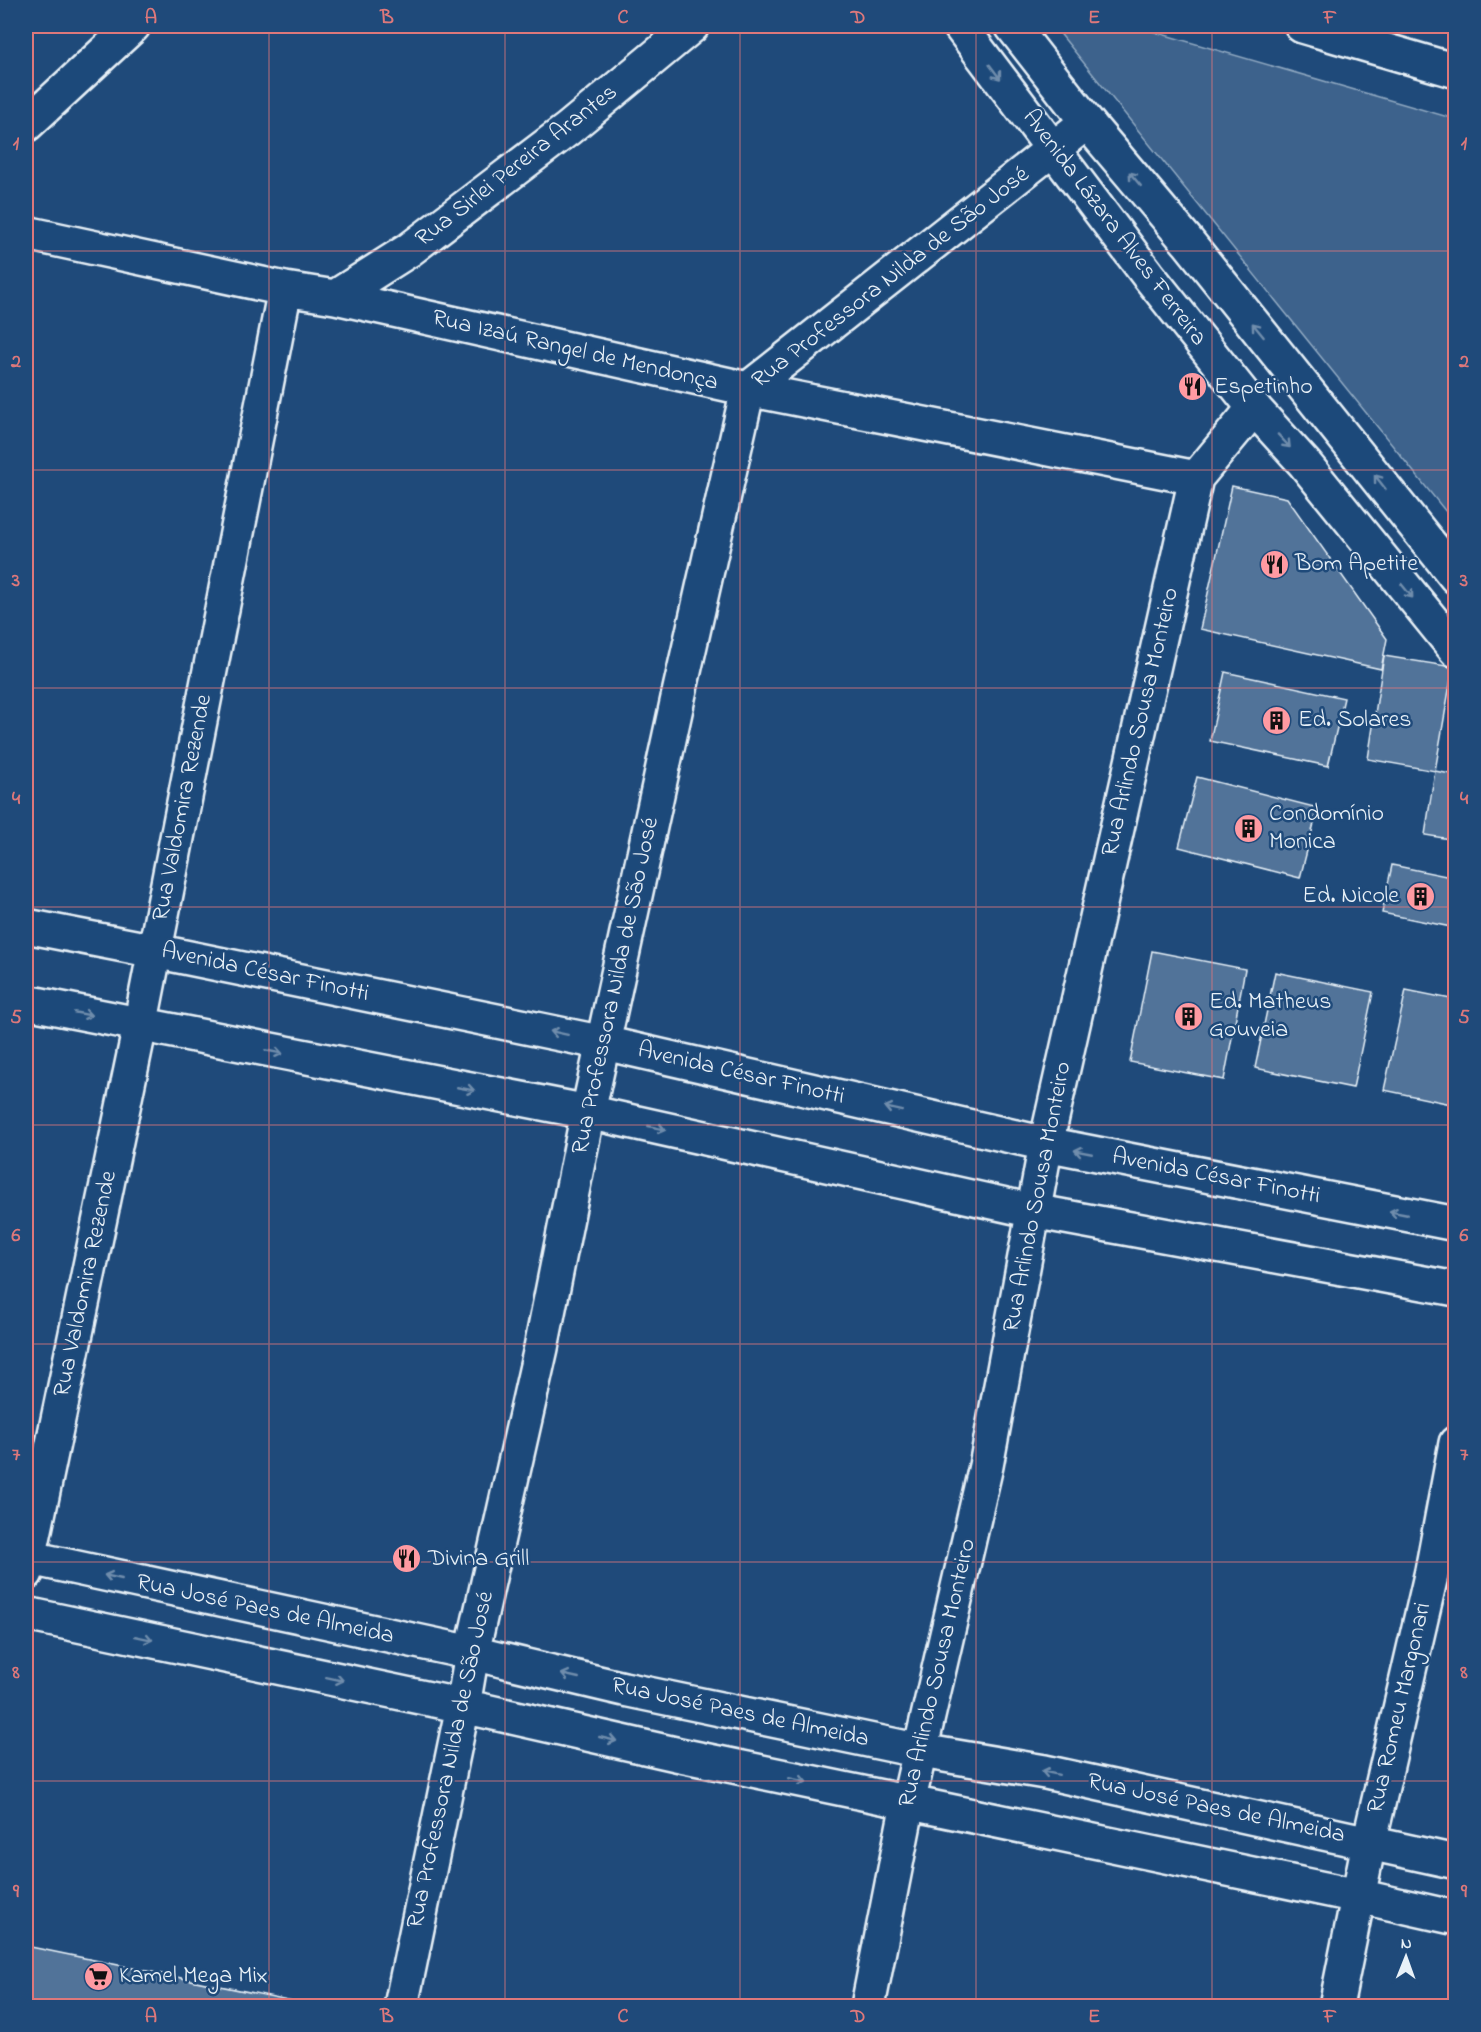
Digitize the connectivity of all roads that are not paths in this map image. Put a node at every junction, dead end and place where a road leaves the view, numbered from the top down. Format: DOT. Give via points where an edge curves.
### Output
graph roads {
  1 [pos="133,26"];
  2 [pos="692,26"];
  3 [pos="960,26"];
  4 [pos="1012,26"];
  5 [pos="1302,26"];
  6 [pos="1380,36"];
  7 [pos="1455,71"];
  8 [pos="1087,122"];
  9 [pos="26,125"];
  10 [pos="1053,149"];
  11 [pos="26,233"];
  12 [pos="285,289"];
  13 [pos="335,297"];
  14 [pos="748,389"];
  15 [pos="1254,408"];
  16 [pos="1196,478"];
  17 [pos="1409,520"];
  18 [pos="1374,551"];
  19 [pos="1455,577"];
  20 [pos="1455,650"];
  21 [pos="26,926"];
  22 [pos="154,951"];
  23 [pos="26,1002"];
  24 [pos="140,1026"];
  25 [pos="604,1043"];
  26 [pos="588,1112"];
  27 [pos="1046,1144"];
  28 [pos="1033,1211"];
  29 [pos="1455,1224"];
  30 [pos="1455,1288"];
  31 [pos="1455,1443"];
  32 [pos="27,1563"];
  33 [pos="26,1614"];
  34 [pos="471,1653"];
  35 [pos="463,1706"];
  36 [pos="921,1751"];
  37 [pos="908,1803"];
  38 [pos="1369,1843"];
  39 [pos="1455,1862"];
  40 [pos="1358,1896"];
  41 [pos="1455,1918"];
  42 [pos="401,2007"];
  43 [pos="868,2007"];
  44 [pos="1336,2007"];
  1 -- 9 [label="street"];
  2 -- 13 [label="street, Rua Sirlei Pereira Arantes" via="568,129 418,243"];
  3 -- 10 [label="street, Avenida Lázara Alves Ferreira, one-way"];
  4 -- 8 [label="street, Avenida Lázara Alves Ferreira"];
  5 -- 6 [label="street"];
  6 -- 7 [label="street"];
  8 -- 10 [label="street, Rua Professora Nilda de São José"];
  17 -- 8 [label="street, Avenida Lázara Alves Ferreira, one-way" via="1188,242"];
  10 -- 14 [label="street, Rua Professora Nilda de São José"];
  10 -- 15 [label="street, Avenida Lázara Alves Ferreira"];
  11 -- 12 [label="street, Rua Izaú Rangel de Mendonça"];
  12 -- 13 [label="street, Rua Izaú Rangel de Mendonça"];
  12 -- 22 [label="street, Rua Valdomira Rezende"];
  13 -- 14 [label="street, Rua Izaú Rangel de Mendonça"];
  14 -- 16 [label="street, Rua Izaú Rangel de Mendonça"];
  14 -- 25 [label="street, Rua Professora Nilda de São José"];
  15 -- 16 [label="street, Rua Arlindo Sousa Monteiro"];
  15 -- 18 [label="street, Avenida Lázara Alves Ferreira, one-way" via="1305,464"];
  16 -- 27 [label="street, Rua Arlindo Sousa Monteiro"];
  17 -- 18 [label="street"];
  17 -- 19 [label="street, Avenida Lázara Alves Ferreira"];
  18 -- 20 [label="street, Avenida Lázara Alves Ferreira, one-way"];
  21 -- 22 [label="street, Avenida César Finotti"];
  22 -- 24 [label="street, Rua Valdomira Rezende"];
  25 -- 22 [label="street, Avenida César Finotti, one-way"];
  23 -- 24 [label="street, one-way"];
  24 -- 26 [label="street, one-way"];
  24 -- 32 [label="street, Rua Valdomira Rezende"];
  25 -- 26 [label="street, Rua Professora Nilda de São José"];
  27 -- 25 [label="street, Avenida César Finotti, one-way"];
  26 -- 28 [label="street, one-way"];
  26 -- 34 [label="street, Rua Professora Nilda de São José" via="541,1348"];
  27 -- 28 [label="street, Rua Arlindo Sousa Monteiro"];
  29 -- 27 [label="street, Avenida César Finotti, one-way"];
  28 -- 30 [label="street"];
  28 -- 36 [label="street, Rua Arlindo Sousa Monteiro" via="986,1466"];
  31 -- 38 [label="street, Rua Romeu Margonari" via="1432,1571"];
  34 -- 32 [label="street, Rua José Paes de Almeida, one-way"];
  33 -- 35 [label="street, one-way"];
  34 -- 35 [label="street, Rua Professora Nilda de São José"];
  36 -- 34 [label="street, Rua José Paes de Almeida, one-way"];
  35 -- 37 [label="street, one-way"];
  35 -- 42 [label="street, Rua Professora Nilda de São José"];
  36 -- 37 [label="street, Rua Arlindo Sousa Monteiro"];
  38 -- 36 [label="street, Rua José Paes de Almeida, one-way" via="1045,1772"];
  37 -- 40 [label="street"];
  37 -- 43 [label="street, Rua Arlindo Sousa Monteiro"];
  38 -- 39 [label="street, Rua José Paes de Almeida"];
  38 -- 40 [label="street, Rua Romeu Margonari"];
  40 -- 41 [label="street"];
  40 -- 44 [label="street, Rua Romeu Margonari"];
}
